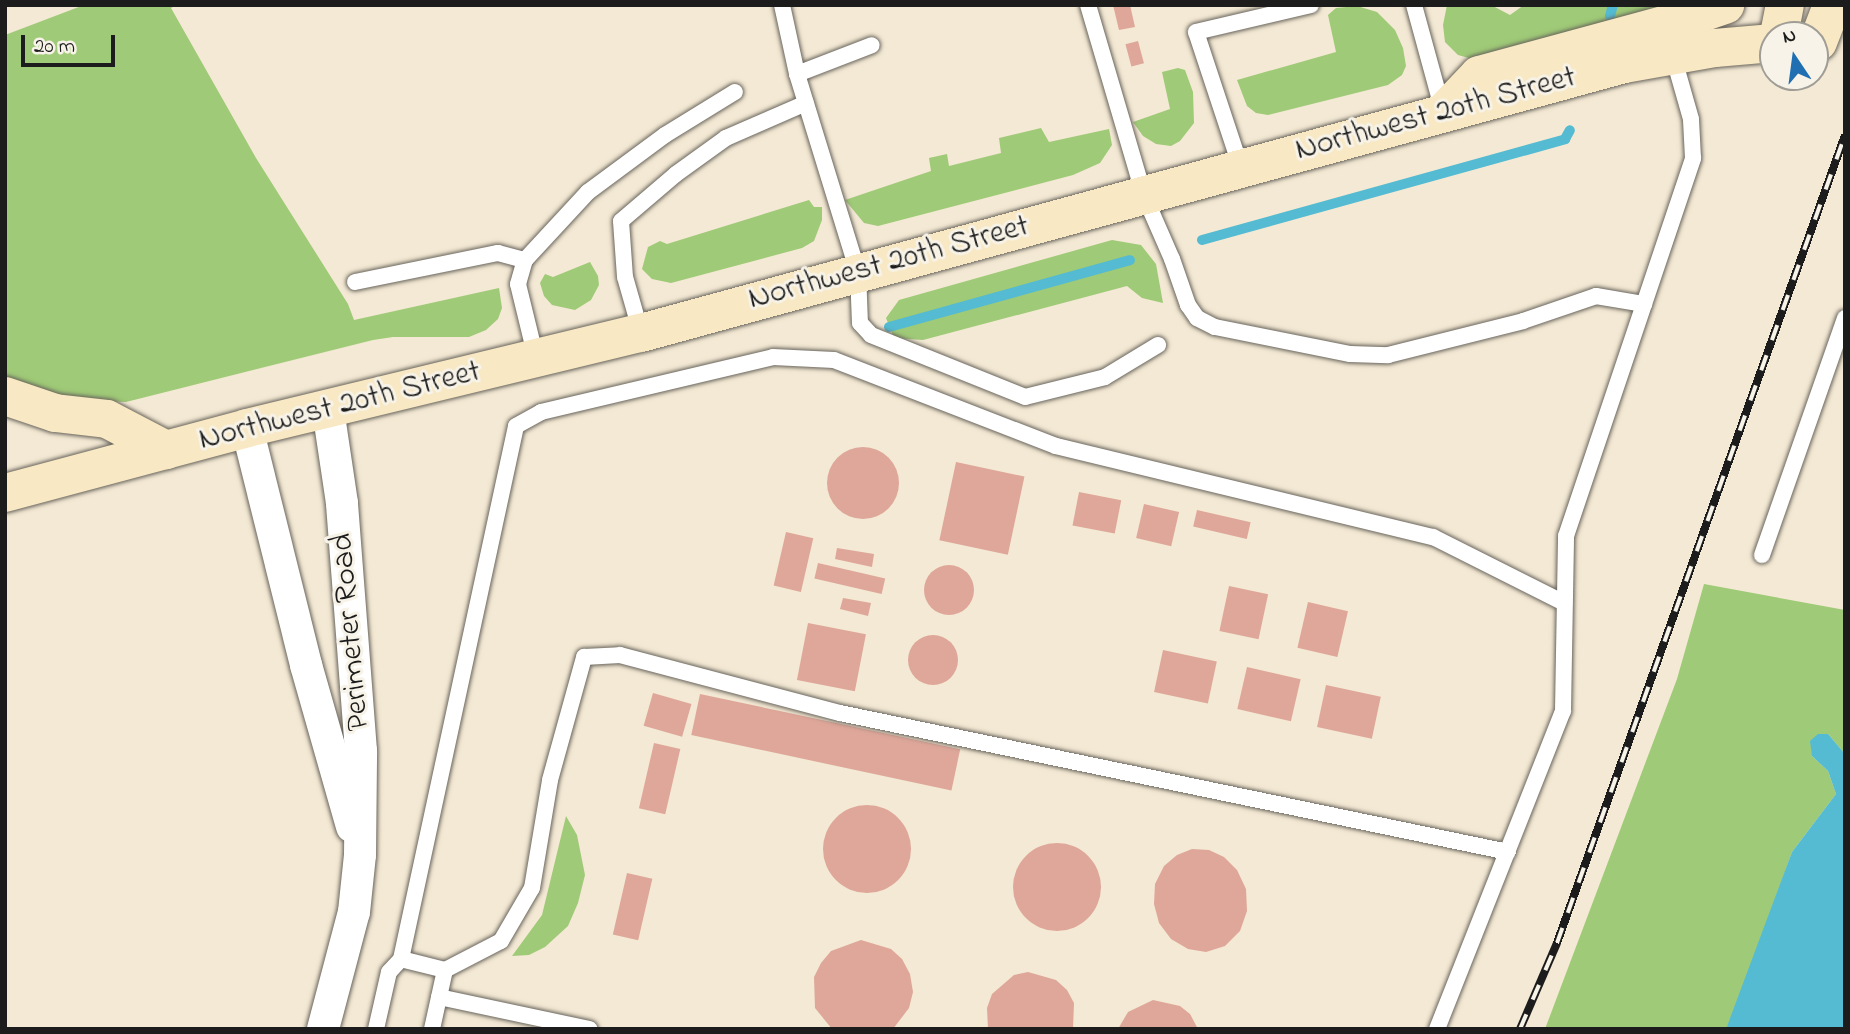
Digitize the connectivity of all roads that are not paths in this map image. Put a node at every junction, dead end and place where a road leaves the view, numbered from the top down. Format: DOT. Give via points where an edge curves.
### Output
graph roads {
  1 [pos="782,5"];
  2 [pos="1088,5"];
  3 [pos="1311,5"];
  4 [pos="1414,5"];
  5 [pos="1725,5"];
  6 [pos="1832,5"];
  7 [pos="1829,24"];
  8 [pos="872,45"];
  9 [pos="1759,45"];
  10 [pos="1672,54"];
  11 [pos="797,74"];
  12 [pos="736,92"];
  13 [pos="806,103"];
  14 [pos="1443,113"];
  15 [pos="1241,168"];
  16 [pos="1144,195"];
  17 [pos="524,260"];
  18 [pos="858,272"];
  19 [pos="355,282"];
  20 [pos="1644,303"];
  21 [pos="1845,318"];
  22 [pos="640,333"];
  23 [pos="1158,345"];
  24 [pos="537,360"];
  25 [pos="5,396"];
  26 [pos="328,409"];
  27 [pos="247,428"];
  28 [pos="166,450"];
  29 [pos="5,493"];
  30 [pos="1762,555"];
  31 [pos="1564,603"];
  32 [pos="1508,852"];
  33 [pos="360,855"];
  34 [pos="401,959"];
  35 [pos="445,970"];
  36 [pos="439,997"];
  37 [pos="323,1029"];
  38 [pos="376,1029"];
  39 [pos="432,1029"];
  40 [pos="590,1029"];
  41 [pos="1437,1029"];
  1 -- 11 [label="lane"];
  2 -- 16 [label="lane"];
  3 -- 15 [label="lane" via="1196,32"];
  4 -- 14 [label="lane"];
  5 -- 14 [label="street" via="1479,75"];
  6 -- 7 [label="street"];
  8 -- 11 [label="lane"];
  9 -- 10 [label="street, Northwest 20th Street"];
  10 -- 14 [label="street, Northwest 20th Street"];
  10 -- 20 [label="lane" via="1691,119 1693,158"];
  11 -- 13 [label="lane"];
  12 -- 17 [label="lane" via="665,135 589,192"];
  13 -- 18 [label="lane"];
  13 -- 22 [label="lane" via="726,138 621,221 625,276"];
  14 -- 15 [label="street, Northwest 20th Street"];
  15 -- 16 [label="street, Northwest 20th Street"];
  16 -- 18 [label="street, Northwest 20th Street"];
  16 -- 20 [label="lane" via="1188,305 1198,318 1215,327 1350,354 1388,355 1523,321 1596,296"];
  17 -- 19 [label="lane" via="498,253"];
  17 -- 24 [label="lane" via="519,284"];
  18 -- 22 [label="street, Northwest 20th Street"];
  18 -- 23 [label="lane" via="860,323 871,335 1025,397 1105,377"];
  20 -- 31 [label="lane" via="1566,536"];
  21 -- 30 [label="lane"];
  22 -- 24 [label="street, Northwest 20th Street"];
  24 -- 26 [label="street, Northwest 20th Street"];
  25 -- 28 [label="street" via="55,413 107,419"];
  26 -- 27 [label="street, Northwest 20th Street"];
  26 -- 33 [label="street, Perimeter Road" via="342,503 362,751"];
  27 -- 28 [label="street, Northwest 20th Street"];
  27 -- 33 [label="street, Perimeter Road" via="323,730"];
  28 -- 29 [label="street, Northwest 20th Street"];
  31 -- 32 [label="lane" via="1563,710"];
  31 -- 34 [label="lane" via="1433,537 1056,446 834,360 774,357 541,412 516,426"];
  32 -- 35 [label="lane" via="840,713 620,655 584,657 550,780 532,888 501,941"];
  32 -- 41 [label="lane"];
  33 -- 37 [label="street, Perimeter Road" via="354,912"];
  34 -- 35 [label="lane"];
  34 -- 38 [label="lane" via="389,972"];
  35 -- 36 [label="lane"];
  36 -- 39 [label="lane"];
  36 -- 40 [label="lane"];
}
